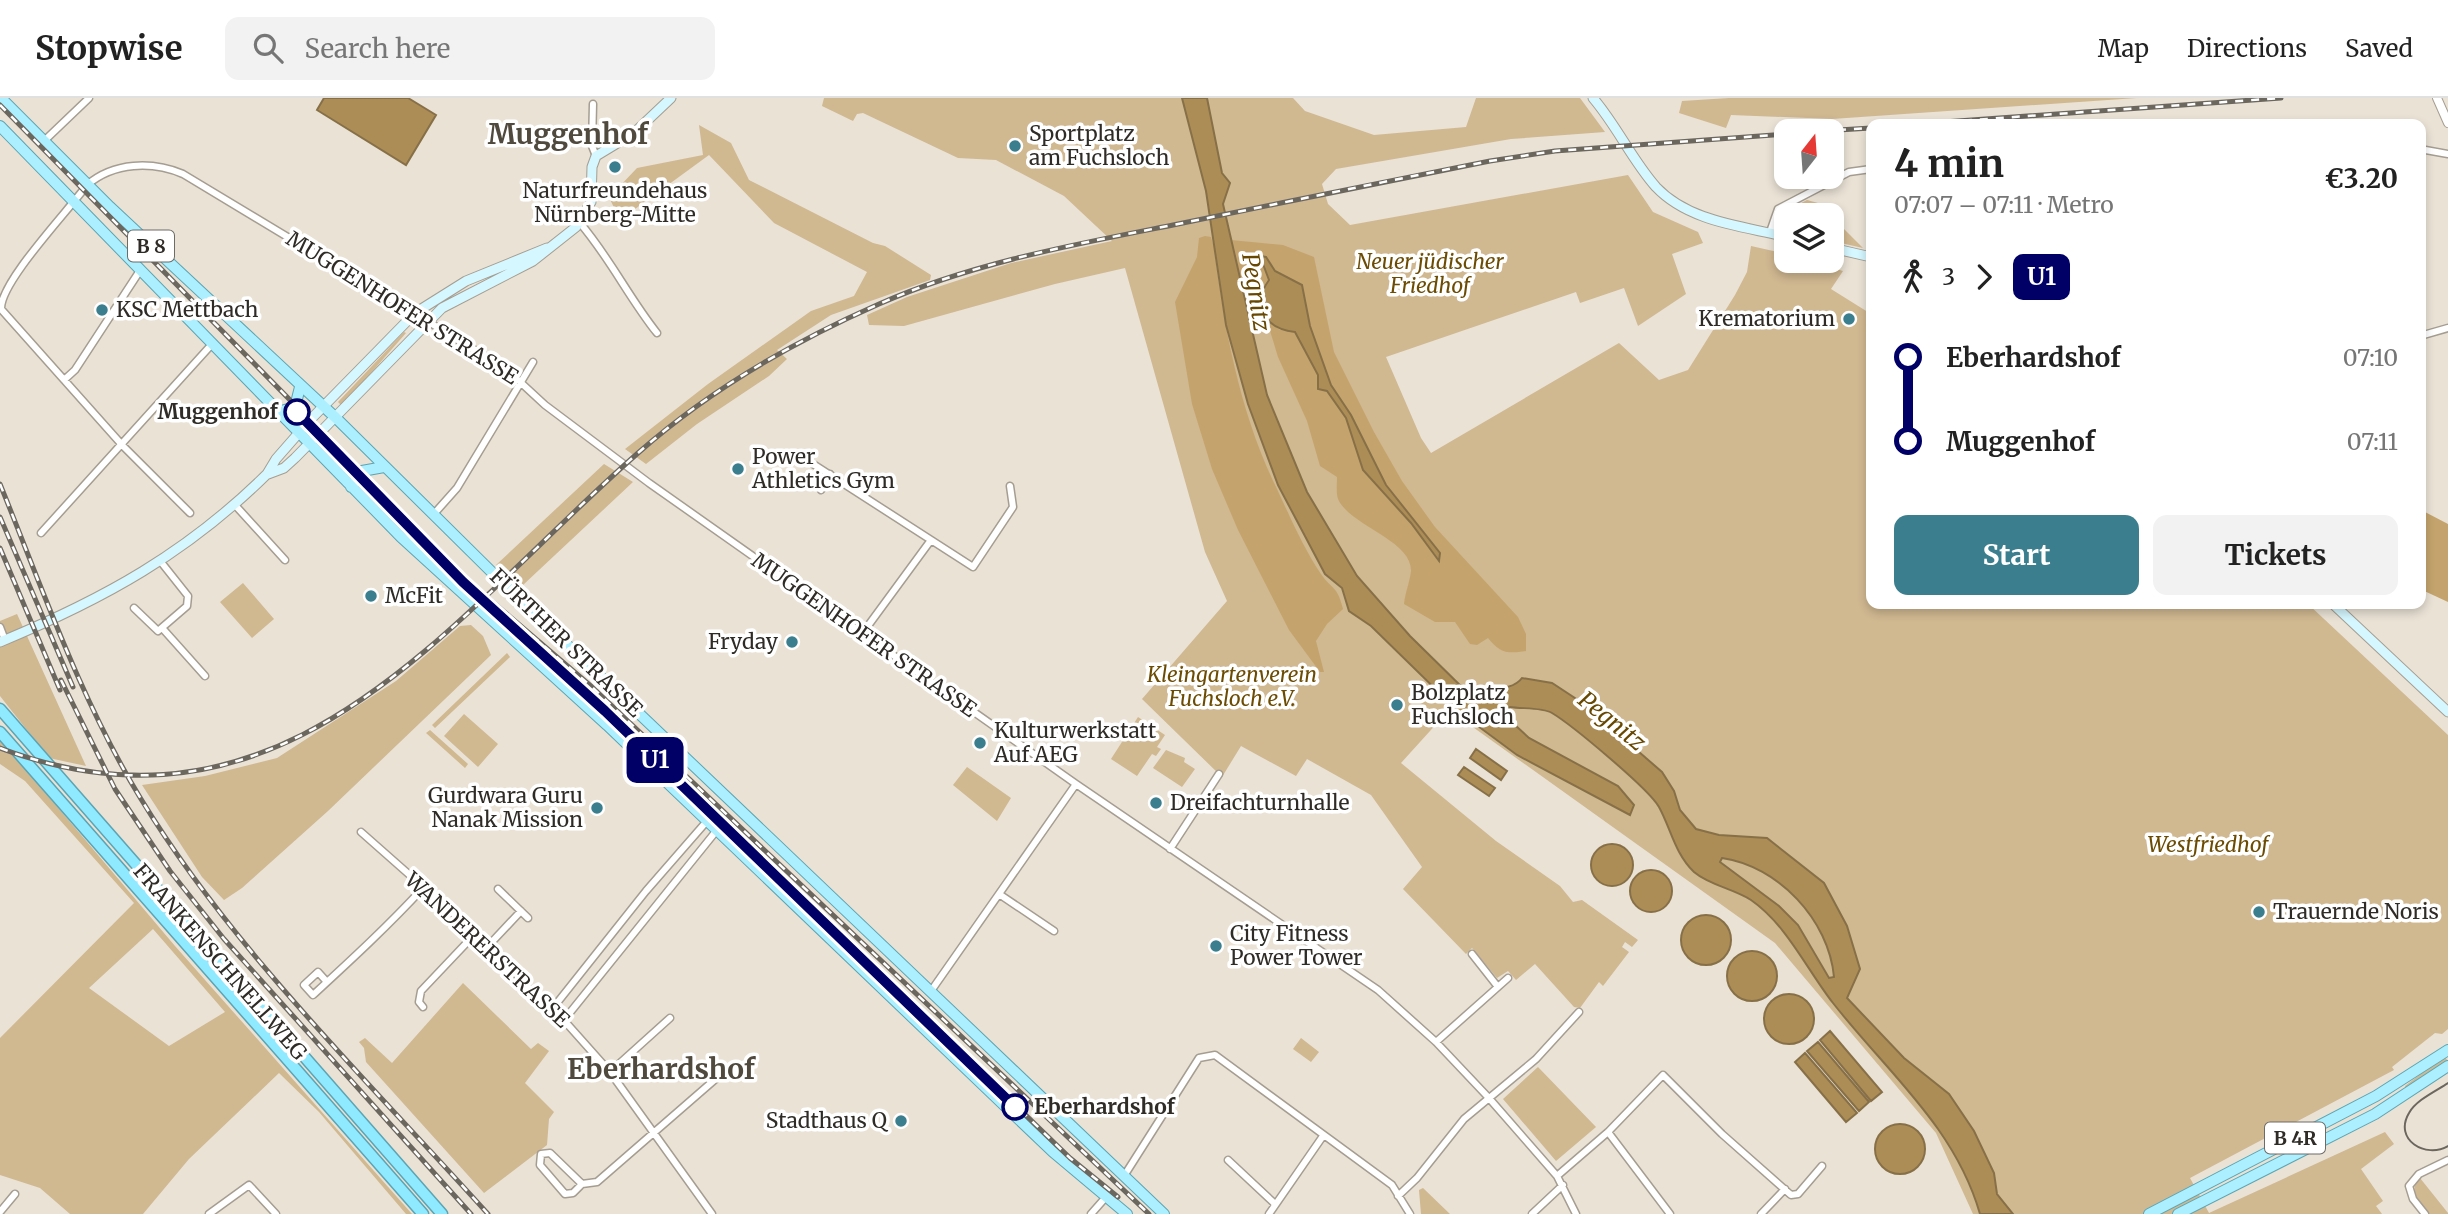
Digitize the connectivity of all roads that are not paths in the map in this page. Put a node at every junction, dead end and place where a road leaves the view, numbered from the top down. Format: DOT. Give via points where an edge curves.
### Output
graph roads {
  1 [pos="1,98"];
  2 [pos="89,98"];
  3 [pos="671,98"];
  4 [pos="1593,98"];
  5 [pos="2437,98"];
  6 [pos="593,104"];
  7 [pos="2448,123"];
  8 [pos="0,126"];
  9 [pos="43,142"];
  10 [pos="2426,150"];
  11 [pos="2448,154"];
  12 [pos="596,156"];
  13 [pos="67,165"];
  14 [pos="1866,170"];
  15 [pos="52,180"];
  16 [pos="87,185"];
  17 [pos="75,202"];
  18 [pos="115,211"];
  19 [pos="580,223"];
  20 [pos="97,225"];
  21 [pos="1770,233"];
  22 [pos="1774,234"];
  23 [pos="547,248"];
  24 [pos="1844,251"];
  25 [pos="1866,256"];
  26 [pos="141,269"];
  27 [pos="1,310"];
  28 [pos="415,313"];
  29 [pos="428,321"];
  30 [pos="2448,328"];
  31 [pos="657,333"];
  32 [pos="2426,334"];
  33 [pos="213,343"];
  34 [pos="533,362"];
  35 [pos="64,380"];
  36 [pos="523,382"];
  37 [pos="300,387"];
  38 [pos="322,407"];
  39 [pos="278,412"];
  40 [pos="336,418"];
  41 [pos="298,433"];
  42 [pos="309,444"];
  43 [pos="123,446"];
  44 [pos="813,464"];
  45 [pos="384,467"];
  46 [pos="267,474"];
  47 [pos="830,474"];
  48 [pos="1010,486"];
  49 [pos="351,488"];
  50 [pos="821,489"];
  51 [pos="235,505"];
  52 [pos="190,513"];
  53 [pos="433,515"];
  54 [pos="41,533"];
  55 [pos="931,540"];
  56 [pos="285,560"];
  57 [pos="161,562"];
  58 [pos="134,608"];
  59 [pos="2338,609"];
  60 [pos="0,626"];
  61 [pos="163,629"];
  62 [pos="862,634"];
  63 [pos="2,641"];
  64 [pos="205,676"];
  65 [pos="0,709"];
  66 [pos="2448,712"];
  67 [pos="0,732"];
  68 [pos="1219,774"];
  69 [pos="1076,784"];
  70 [pos="707,821"];
  71 [pos="717,830"];
  72 [pos="361,832"];
  73 [pos="695,836"];
  74 [pos="704,845"];
  75 [pos="1170,849"];
  76 [pos="423,888"];
  77 [pos="498,889"];
  78 [pos="646,891"];
  79 [pos="999,894"];
  80 [pos="658,901"];
  81 [pos="521,911"];
  82 [pos="528,918"];
  83 [pos="1054,932"];
  84 [pos="475,934"];
  85 [pos="489,945"];
  86 [pos="1472,954"];
  87 [pos="1508,978"];
  88 [pos="327,982"];
  89 [pos="1498,987"];
  90 [pos="930,991"];
  91 [pos="423,1007"];
  92 [pos="553,1008"];
  93 [pos="1579,1012"];
  94 [pos="670,1018"];
  95 [pos="564,1020"];
  96 [pos="1436,1042"];
  97 [pos="2448,1050"];
  98 [pos="2448,1066"];
  99 [pos="610,1072"];
  100 [pos="719,1076"];
  101 [pos="1489,1097"];
  102 [pos="654,1130"];
  103 [pos="1608,1132"];
  104 [pos="1323,1136"];
  105 [pos="1228,1160"];
  106 [pos="2448,1160"];
  107 [pos="1822,1166"];
  108 [pos="1557,1176"];
  109 [pos="1123,1177"];
  110 [pos="582,1184"];
  111 [pos="1563,1185"];
  112 [pos="1785,1189"];
  113 [pos="15,1194"];
  114 [pos="1398,1196"];
  115 [pos="1106,1197"];
  116 [pos="1275,1204"];
  117 [pos="1770,1206"];
  118 [pos="0,1212"];
  119 [pos="209,1214"];
  120 [pos="276,1214"];
  121 [pos="423,1214"];
  122 [pos="442,1214"];
  123 [pos="712,1214"];
  124 [pos="1091,1214"];
  125 [pos="1127,1214"];
  126 [pos="1164,1214"];
  127 [pos="1269,1214"];
  128 [pos="1410,1214"];
  129 [pos="1532,1214"];
  130 [pos="1576,1214"];
  131 [pos="1670,1214"];
  132 [pos="1761,1214"];
  133 [pos="1776,1214"];
  134 [pos="2149,1214"];
  135 [pos="2178,1214"];
  136 [pos="2425,1214"];
  1 -- 9 [label="main road, FÜRTHER STRASSE / B 8"];
  2 -- 9 [label="street"];
  3 -- 12 [label="main road" via="634,133"];
  4 -- 21 [label="main road" via="1648,177 1668,197 1704,216"];
  5 -- 7 [label="street"];
  6 -- 12 [label="street"];
  8 -- 15 [label="main road, FÜRTHER STRASSE / B 8"];
  9 -- 13 [label="main road, FÜRTHER STRASSE / B 8"];
  10 -- 11 [label="street"];
  12 -- 19 [label="main road" via="591,202"];
  13 -- 15 [label="main road" via="65,176"];
  13 -- 16 [label="main road, FÜRTHER STRASSE / B 8"];
  14 -- 21 [label="street" via="1849,172 1778,209"];
  15 -- 17 [label="main road, FÜRTHER STRASSE / B 8"];
  16 -- 17 [label="street"];
  16 -- 18 [label="main road, FÜRTHER STRASSE / B 8"];
  16 -- 28 [label="street, MUGGENHOFER STRASSE" via="128,166 170,168"];
  17 -- 20 [label="main road, FÜRTHER STRASSE / B 8"];
  17 -- 27 [label="street" via="27,261 1,299"];
  18 -- 20 [label="main road" via="102,214"];
  18 -- 37 [label="main road, FÜRTHER STRASSE / B 8"];
  19 -- 23 [label="main road"];
  19 -- 31 [label="street"];
  20 -- 26 [label="main road, FÜRTHER STRASSE / B 8"];
  21 -- 22 [label="main road"];
  23 -- 28 [label="main road" via="466,281"];
  23 -- 29 [label="main road" via="533,261 450,303"];
  24 -- 25 [label="main road"];
  26 -- 33 [label="main road, FÜRTHER STRASSE / B 8"];
  26 -- 35 [label="street"];
  27 -- 35 [label="street"];
  28 -- 29 [label="street, MUGGENHOFER STRASSE"];
  28 -- 38 [label="main road"];
  29 -- 36 [label="street, MUGGENHOFER STRASSE"];
  29 -- 40 [label="main road"];
  30 -- 32 [label="street"];
  33 -- 39 [label="main road, FÜRTHER STRASSE / B 8"];
  33 -- 43 [label="street"];
  34 -- 36 [label="street"];
  35 -- 43 [label="street"];
  36 -- 53 [label="street" via="457,488"];
  36 -- 62 [label="street, MUGGENHOFER STRASSE" via="545,405 642,478"];
  37 -- 38 [label="main road, FÜRTHER STRASSE / B 8"];
  37 -- 39 [label="main road" via="295,407"];
  38 -- 40 [label="main road, FÜRTHER STRASSE / B 8"];
  38 -- 41 [label="main road"];
  39 -- 41 [label="main road, FÜRTHER STRASSE / B 8"];
  40 -- 42 [label="main road"];
  40 -- 45 [label="main road, FÜRTHER STRASSE / B 8"];
  41 -- 42 [label="main road, FÜRTHER STRASSE / B 8"];
  41 -- 46 [label="main road"];
  42 -- 46 [label="main road" via="284,468"];
  42 -- 49 [label="main road, FÜRTHER STRASSE / B 8"];
  43 -- 52 [label="street"];
  43 -- 54 [label="street"];
  44 -- 47 [label="street"];
  45 -- 49 [label="main road" via="362,471"];
  45 -- 53 [label="main road, FÜRTHER STRASSE / B 8"];
  46 -- 51 [label="main road"];
  47 -- 50 [label="street"];
  47 -- 55 [label="street"];
  48 -- 55 [label="street" via="1013,507 973,567"];
  49 -- 70 [label="main road, FÜRTHER STRASSE / B 8"];
  51 -- 56 [label="street"];
  51 -- 57 [label="main road"];
  53 -- 90 [label="main road, FÜRTHER STRASSE / B 8"];
  55 -- 62 [label="street"];
  57 -- 61 [label="street" via="188,600"];
  57 -- 63 [label="main road" via="90,603"];
  58 -- 61 [label="street" via="154,631"];
  59 -- 66 [label="main road"];
  60 -- 63 [label="street"];
  61 -- 64 [label="street"];
  62 -- 69 [label="street, MUGGENHOFER STRASSE"];
  65 -- 122 [label="highway, FRANKENSCHNELLWEG"];
  67 -- 121 [label="highway, FRANKENSCHNELLWEG"];
  68 -- 75 [label="street"];
  69 -- 75 [label="street, MUGGENHOFER STRASSE"];
  69 -- 79 [label="street"];
  70 -- 71 [label="main road, FÜRTHER STRASSE / B 8"];
  70 -- 73 [label="street"];
  71 -- 74 [label="street"];
  71 -- 115 [label="main road, FÜRTHER STRASSE / B 8" via="967,1071"];
  72 -- 76 [label="street, WANDERERSTRASSE"];
  73 -- 74 [label="street"];
  73 -- 78 [label="street"];
  74 -- 80 [label="street"];
  75 -- 96 [label="street, MUGGENHOFER STRASSE" via="1371,986"];
  76 -- 84 [label="street, WANDERERSTRASSE"];
  76 -- 88 [label="street"];
  77 -- 81 [label="street"];
  78 -- 80 [label="street"];
  78 -- 92 [label="street"];
  79 -- 83 [label="street"];
  79 -- 90 [label="street"];
  80 -- 95 [label="street"];
  81 -- 82 [label="street"];
  81 -- 85 [label="street"];
  84 -- 85 [label="street, WANDERERSTRASSE"];
  84 -- 91 [label="street" via="421,991"];
  85 -- 92 [label="street, WANDERERSTRASSE" via="516,971 519,980"];
  86 -- 89 [label="street"];
  87 -- 89 [label="street"];
  89 -- 96 [label="street"];
  90 -- 109 [label="main road, FÜRTHER STRASSE / B 8"];
  92 -- 95 [label="street, WANDERERSTRASSE"];
  93 -- 101 [label="street" via="1536,1059"];
  94 -- 99 [label="street"];
  95 -- 99 [label="street, WANDERERSTRASSE"];
  96 -- 101 [label="street, MUGGENHOFER STRASSE"];
  97 -- 134 [label="main road, B 4R" via="2376,1096"];
  98 -- 135 [label="main road, B 4R" via="2375,1114"];
  99 -- 102 [label="street, WANDERERSTRASSE"];
  100 -- 102 [label="street"];
  101 -- 108 [label="street, MUGGENHOFER STRASSE"];
  101 -- 114 [label="street" via="1464,1119"];
  102 -- 110 [label="street" via="597,1182"];
  102 -- 123 [label="street, WANDERERSTRASSE"];
  103 -- 108 [label="street"];
  103 -- 112 [label="street" via="1662,1075"];
  103 -- 131 [label="street"];
  104 -- 109 [label="street" via="1208,1054 1199,1058"];
  104 -- 114 [label="street" via="1392,1185"];
  104 -- 116 [label="street"];
  105 -- 116 [label="street"];
  106 -- 136 [label="street" via="2419,1174 2409,1186"];
  107 -- 112 [label="street" via="1795,1196"];
  108 -- 111 [label="street, MUGGENHOFER STRASSE"];
  109 -- 126 [label="main road, FÜRTHER STRASSE / B 8"];
  110 -- 110 [label="street" via="550,1153 541,1154 540,1165 565,1194"];
  111 -- 129 [label="street"];
  111 -- 130 [label="street, MUGGENHOFER STRASSE"];
  112 -- 117 [label="street"];
  113 -- 118 [label="street"];
  114 -- 128 [label="street"];
  115 -- 124 [label="street"];
  115 -- 125 [label="main road, FÜRTHER STRASSE / B 8"];
  116 -- 127 [label="street"];
  117 -- 132 [label="street"];
  117 -- 133 [label="street"];
  119 -- 120 [label="street" via="249,1185"];
}
